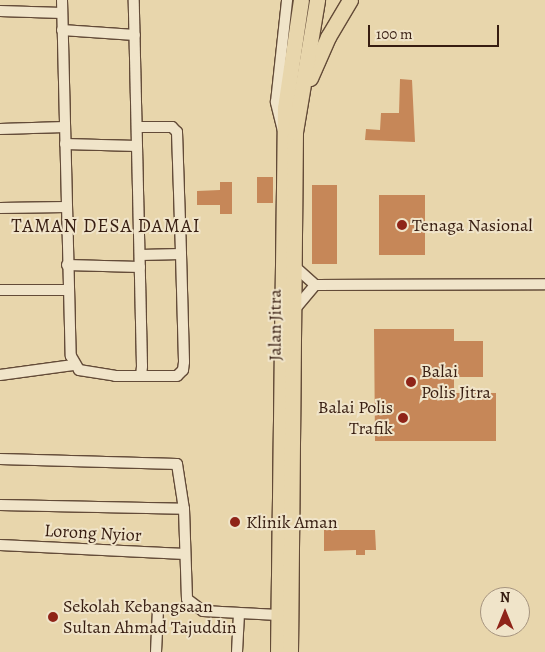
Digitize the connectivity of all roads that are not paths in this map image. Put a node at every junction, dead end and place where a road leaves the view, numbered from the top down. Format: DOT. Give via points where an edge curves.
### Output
graph roads {
  1 [pos="62,0"];
  2 [pos="134,0"];
  3 [pos="287,0"];
  4 [pos="302,0"];
  5 [pos="317,0"];
  6 [pos="350,0"];
  7 [pos="0,11"];
  8 [pos="62,13"];
  9 [pos="62,30"];
  10 [pos="135,35"];
  11 [pos="298,106"];
  12 [pos="65,127"];
  13 [pos="137,127"];
  14 [pos="0,128"];
  15 [pos="284,134"];
  16 [pos="65,144"];
  17 [pos="137,146"];
  18 [pos="66,207"];
  19 [pos="0,208"];
  20 [pos="181,254"];
  21 [pos="140,255"];
  22 [pos="293,264"];
  23 [pos="67,265"];
  24 [pos="140,267"];
  25 [pos="545,284"];
  26 [pos="315,285"];
  27 [pos="0,290"];
  28 [pos="68,290"];
  29 [pos="293,313"];
  30 [pos="73,365"];
  31 [pos="0,375"];
  32 [pos="141,376"];
  33 [pos="0,459"];
  34 [pos="0,505"];
  35 [pos="184,509"];
  36 [pos="0,545"];
  37 [pos="185,554"];
  38 [pos="158,608"];
  39 [pos="239,615"];
  40 [pos="278,616"];
  41 [pos="156,652"];
  42 [pos="237,652"];
  43 [pos="278,652"];
  44 [pos="290,652"];
  1 -- 8 [label="street"];
  2 -- 10 [label="street"];
  3 -- 15 [label="street" via="276,102"];
  4 -- 15 [label="highway, Jalan Jitra" via="286,86"];
  5 -- 11 [label="highway, Jalan Jitra"];
  6 -- 11 [label="highway" via="324,45"];
  7 -- 8 [label="street"];
  8 -- 9 [label="street"];
  9 -- 10 [label="street"];
  9 -- 12 [label="street"];
  10 -- 13 [label="street"];
  11 -- 22 [label="highway, Jalan Jitra"];
  12 -- 14 [label="street"];
  12 -- 16 [label="street"];
  13 -- 17 [label="street"];
  13 -- 20 [label="street" via="172,127 177,132"];
  15 -- 40 [label="highway, Jalan Jitra"];
  16 -- 17 [label="street"];
  16 -- 18 [label="street"];
  17 -- 21 [label="street"];
  18 -- 19 [label="street"];
  18 -- 23 [label="street"];
  20 -- 21 [label="street"];
  20 -- 32 [label="street" via="183,370 177,376"];
  21 -- 24 [label="street"];
  22 -- 26 [label="street"];
  22 -- 29 [label="highway, Jalan Jitra"];
  23 -- 24 [label="street"];
  23 -- 28 [label="street"];
  24 -- 32 [label="street"];
  25 -- 26 [label="street"];
  26 -- 29 [label="street"];
  27 -- 28 [label="street"];
  28 -- 30 [label="street"];
  29 -- 44 [label="highway, Jalan Jitra"];
  30 -- 31 [label="street"];
  30 -- 32 [label="street" via="98,375"];
  33 -- 35 [label="street" via="177,464"];
  34 -- 35 [label="street"];
  35 -- 37 [label="street"];
  36 -- 37 [label="street, Lorong Nyior"];
  37 -- 39 [label="street" via="185,590 192,605 202,611"];
  38 -- 41 [label="street"];
  39 -- 40 [label="street"];
  39 -- 42 [label="street"];
  40 -- 43 [label="highway, Jalan Jitra"];
}
